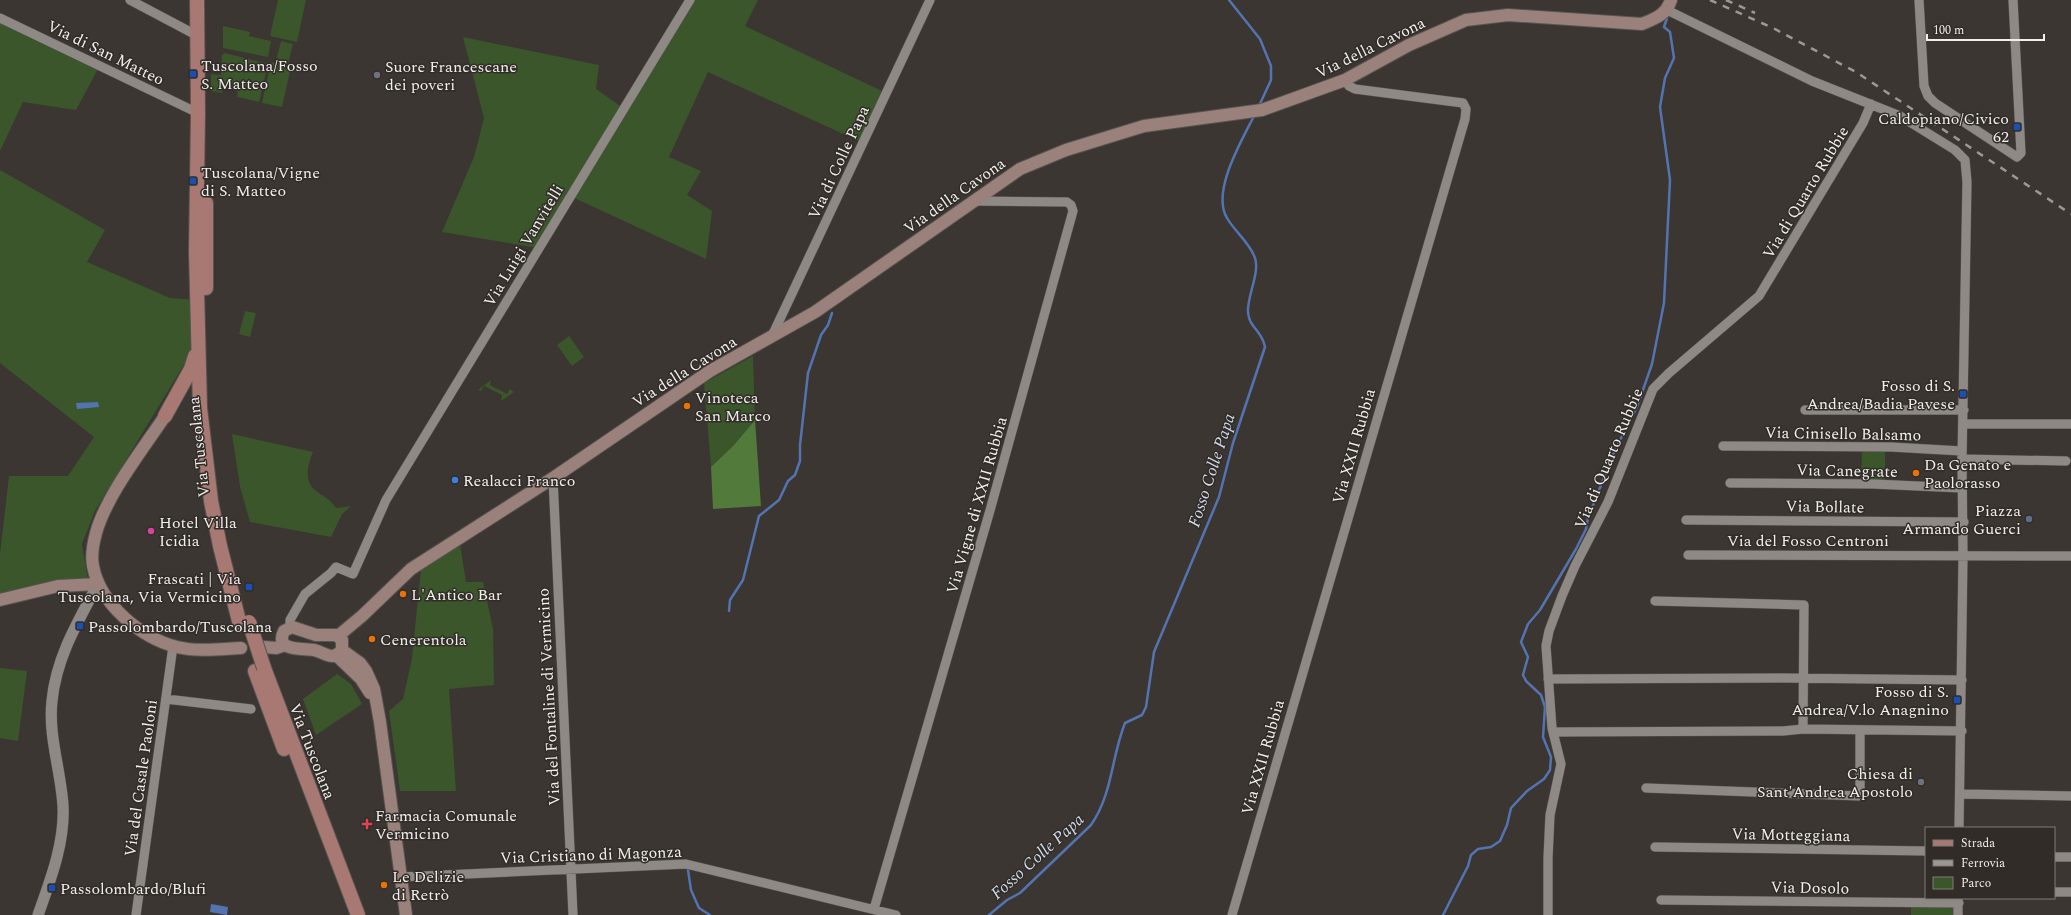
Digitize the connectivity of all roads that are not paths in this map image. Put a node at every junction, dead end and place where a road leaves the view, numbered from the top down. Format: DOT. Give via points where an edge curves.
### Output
graph roads {
  1 [pos="130,0"];
  2 [pos="197,0"];
  3 [pos="205,0"];
  4 [pos="690,0"];
  5 [pos="930,0"];
  6 [pos="1919,0"];
  7 [pos="2013,0"];
  8 [pos="1669,5"];
  9 [pos="0,18"];
  10 [pos="198,36"];
  11 [pos="1345,80"];
  12 [pos="1871,104"];
  13 [pos="198,114"];
  14 [pos="971,202"];
  15 [pos="772,336"];
  16 [pos="199,340"];
  17 [pos="200,408"];
  18 [pos="1805,410"];
  19 [pos="1964,410"];
  20 [pos="164,416"];
  21 [pos="1963,424"];
  22 [pos="2071,424"];
  23 [pos="1723,446"];
  24 [pos="1962,455"];
  25 [pos="2066,461"];
  26 [pos="553,478"];
  27 [pos="1730,483"];
  28 [pos="1962,488"];
  29 [pos="1686,520"];
  30 [pos="1964,522"];
  31 [pos="1688,555"];
  32 [pos="1963,556"];
  33 [pos="2071,556"];
  34 [pos="98,584"];
  35 [pos="0,600"];
  36 [pos="1655,601"];
  37 [pos="244,624"];
  38 [pos="296,629"];
  39 [pos="338,636"];
  40 [pos="173,646"];
  41 [pos="241,648"];
  42 [pos="339,653"];
  43 [pos="260,669"];
  44 [pos="1803,678"];
  45 [pos="1548,679"];
  46 [pos="1962,680"];
  47 [pos="166,699"];
  48 [pos="251,709"];
  49 [pos="1803,729"];
  50 [pos="1860,730"];
  51 [pos="1962,731"];
  52 [pos="1553,732"];
  53 [pos="1646,788"];
  54 [pos="1961,794"];
  55 [pos="2071,796"];
  56 [pos="1959,827"];
  57 [pos="1655,847"];
  58 [pos="1925,851"];
  59 [pos="2055,857"];
  60 [pos="2071,857"];
  61 [pos="571,869"];
  62 [pos="401,877"];
  63 [pos="2055,892"];
  64 [pos="2071,892"];
  65 [pos="1661,900"];
  66 [pos="1959,901"];
  67 [pos="874,909"];
  68 [pos="38,915"];
  69 [pos="136,915"];
  70 [pos="348,915"];
  71 [pos="358,915"];
  72 [pos="406,915"];
  73 [pos="573,915"];
  74 [pos="896,915"];
  75 [pos="1232,915"];
  76 [pos="1548,915"];
  77 [pos="1958,915"];
  1 -- 10 [label="street"];
  2 -- 10 [label="main road, Via Tuscolana"];
  3 -- 37 [label="main road, Via Tuscolana" via="206,297 210,422 215,472"];
  4 -- 38 [label="street, Via Luigi Vanvitelli" via="410,460 383,507 353,574 336,567 309,589 297,610"];
  5 -- 15 [label="street, Via di Colle Papa"];
  6 -- 7 [label="street" via="1924,86 1928,96 2018,157 2021,153"];
  8 -- 11 [label="main road, Via della Cavona" via="1660,16 1642,24 1508,15 1466,20 1420,40"];
  8 -- 12 [label="street" via="1812,81"];
  9 -- 13 [label="street, Via di San Matteo"];
  10 -- 13 [label="main road, Via Tuscolana"];
  11 -- 14 [label="main road, Via della Cavona" via="1257,111 1144,126 1066,150 1020,169"];
  11 -- 75 [label="street, Via XXII Rubbia" via="1355,89 1462,103 1466,109 1465,119"];
  12 -- 19 [label="street" via="1891,111 1920,127 1958,152 1966,162"];
  12 -- 45 [label="street, Via di Quarto Rubbie" via="1863,123 1759,296 1660,381 1651,392 1608,502 1572,573 1549,629 1546,646"];
  13 -- 16 [label="main road, Via Tuscolana" via="196,251"];
  14 -- 15 [label="main road, Via della Cavona" via="815,312"];
  14 -- 67 [label="street, Via Vigne di XXII Rubbia" via="1067,202 1074,211"];
  15 -- 26 [label="main road, Via della Cavona" via="704,375"];
  16 -- 17 [label="main road, Via Tuscolana"];
  16 -- 20 [label="main road" via="191,369"];
  17 -- 20 [label="main road" via="192,401 184,400"];
  17 -- 37 [label="main road, Via Tuscolana" via="211,501 221,553"];
  18 -- 19 [label="street"];
  19 -- 21 [label="street"];
  20 -- 34 [label="main road" via="113,495 98,525 92,560"];
  21 -- 22 [label="street"];
  21 -- 24 [label="street"];
  23 -- 24 [label="street, Via Cinisello Balsamo" via="1891,447"];
  24 -- 25 [label="street, Via Cinisello Balsamo"];
  24 -- 28 [label="street"];
  26 -- 39 [label="main road, Via della Cavona" via="411,568"];
  26 -- 61 [label="street, Via del Fontaline di Vermicino"];
  27 -- 28 [label="street, Via Canegrate" via="1873,484"];
  28 -- 30 [label="street"];
  29 -- 30 [label="street, Via Bollate"];
  30 -- 32 [label="street"];
  31 -- 32 [label="street, Via del Fosso Centroni"];
  32 -- 33 [label="street, Via del Fosso Centroni"];
  32 -- 46 [label="street"];
  34 -- 35 [label="main road" via="58,586"];
  34 -- 40 [label="main road" via="129,621"];
  34 -- 68 [label="street" via="68,644 54,690 51,718 63,800 63,821 55,862"];
  36 -- 44 [label="street" via="1804,605"];
  37 -- 43 [label="main road, Via Tuscolana"];
  38 -- 39 [label="main road" via="316,635"];
  38 -- 42 [label="main road" via="284,631 283,641 292,649 310,649 332,656"];
  39 -- 42 [label="main road" via="342,640"];
  40 -- 41 [label="main road" via="199,649"];
  40 -- 47 [label="street, Via del Casale Paoloni"];
  42 -- 62 [label="main road" via="360,663 374,689"];
  43 -- 70 [label="main road, Via Tuscolana"];
  43 -- 71 [label="main road, Via Tuscolana"];
  44 -- 45 [label="street"];
  44 -- 46 [label="street"];
  44 -- 49 [label="street"];
  45 -- 52 [label="street, Via di Quarto Rubbie"];
  46 -- 51 [label="street"];
  47 -- 48 [label="street"];
  47 -- 69 [label="street, Via del Casale Paoloni"];
  49 -- 50 [label="street"];
  49 -- 52 [label="street"];
  50 -- 51 [label="street"];
  50 -- 53 [label="street" via="1860,796"];
  51 -- 54 [label="street"];
  52 -- 76 [label="street, Via di Quarto Rubbie" via="1560,764 1550,815"];
  54 -- 55 [label="street"];
  54 -- 56 [label="street"];
  57 -- 58 [label="street, Via Motteggiana"];
  59 -- 60 [label="street"];
  61 -- 62 [label="street, Via Cristiano di Magonza"];
  61 -- 67 [label="street, Via Cristiano di Magonza" via="686,864"];
  61 -- 73 [label="street, Via del Fontaline di Vermicino"];
  62 -- 72 [label="main road"];
  63 -- 64 [label="street"];
  65 -- 66 [label="street, Via Dosolo"];
  66 -- 77 [label="street"];
  67 -- 74 [label="street, Via Cristiano di Magonza"];
}
